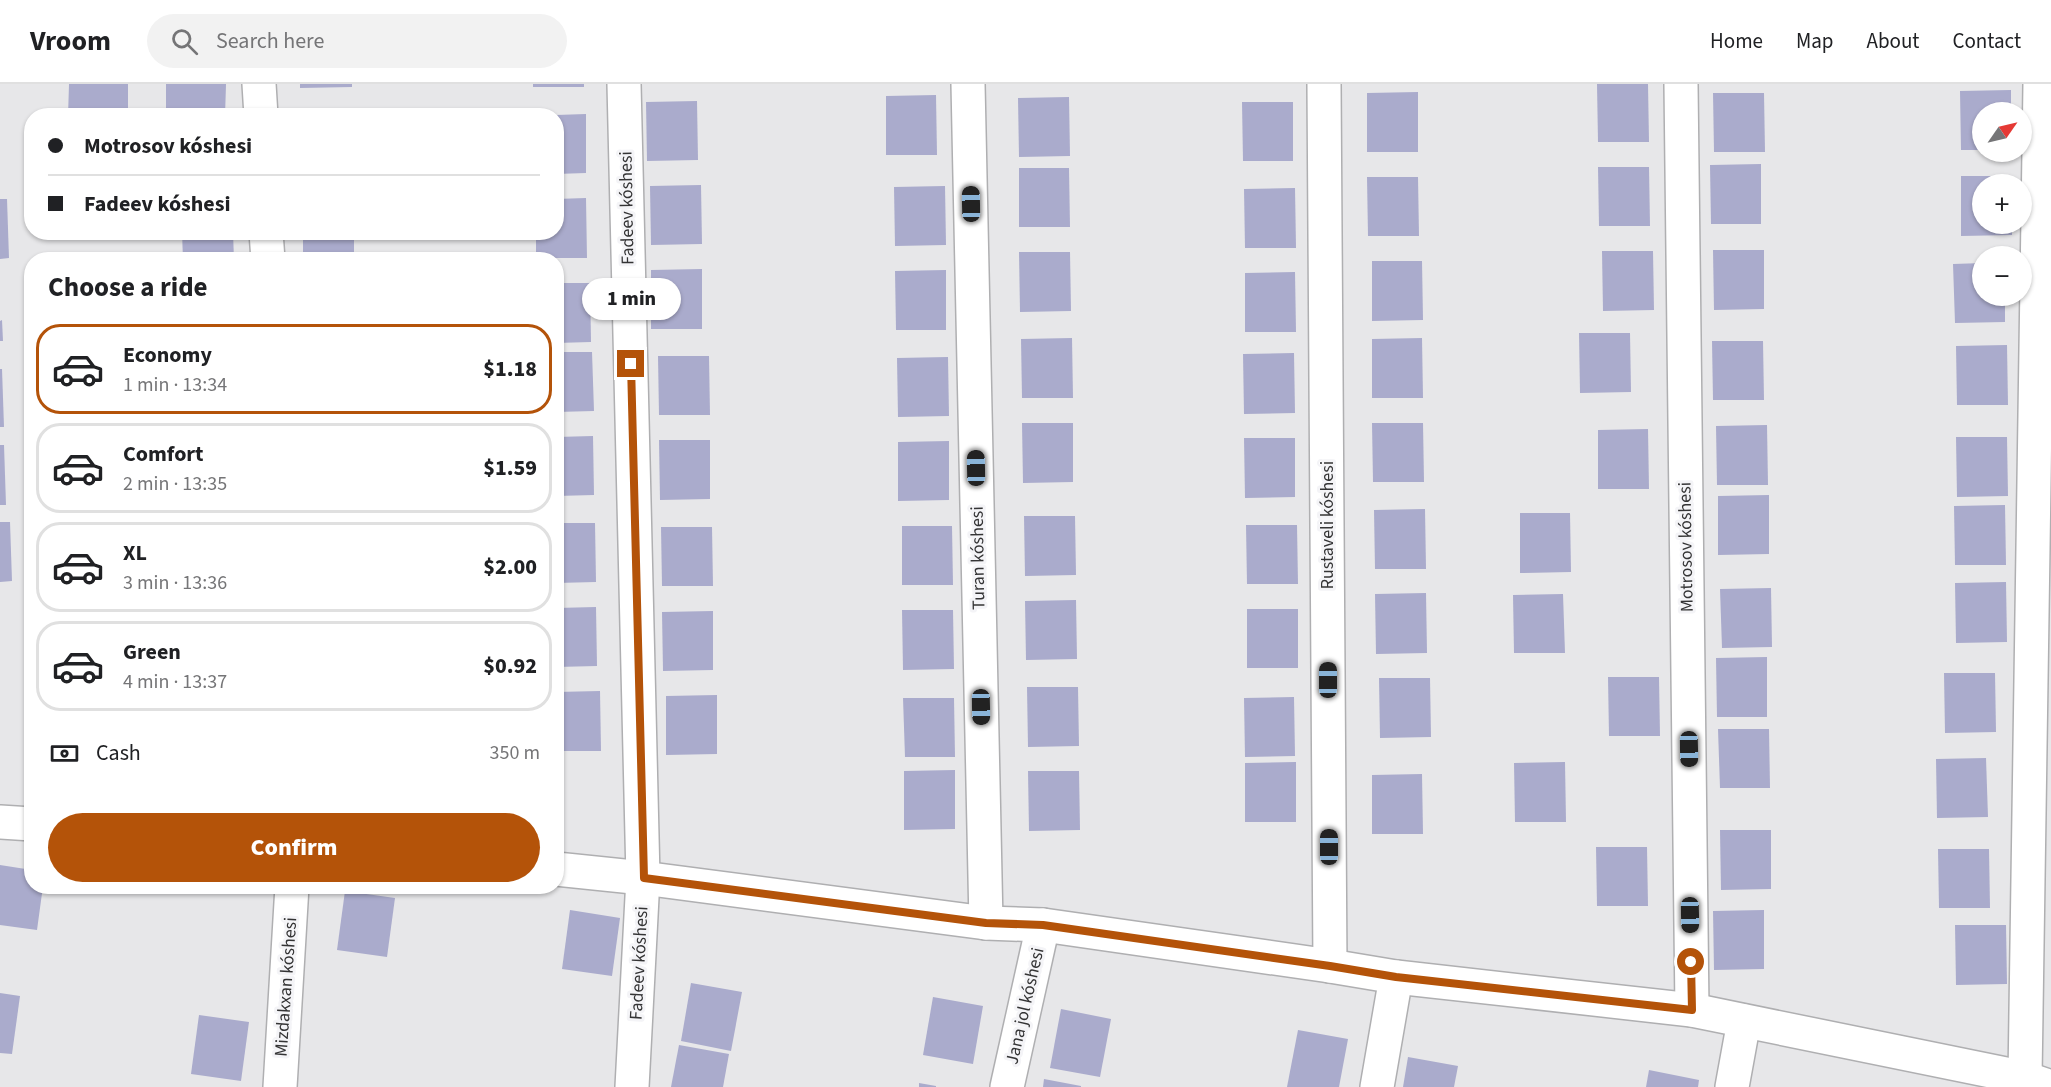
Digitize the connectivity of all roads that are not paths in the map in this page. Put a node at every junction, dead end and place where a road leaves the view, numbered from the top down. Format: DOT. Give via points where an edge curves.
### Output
graph roads {
  1 [pos="259,84"];
  2 [pos="624,84"];
  3 [pos="968,84"];
  4 [pos="1324,84"];
  5 [pos="1681,84"];
  6 [pos="2040,84"];
  7 [pos="260,108"];
  8 [pos="0,822"];
  9 [pos="24,824"];
  10 [pos="564,870"];
  11 [pos="644,878"];
  12 [pos="292,894"];
  13 [pos="986,923"];
  14 [pos="1043,925"];
  15 [pos="1330,966"];
  16 [pos="1396,977"];
  17 [pos="1692,1010"];
  18 [pos="1744,1021"];
  19 [pos="2038,1082"];
  20 [pos="280,1087"];
  21 [pos="632,1087"];
  22 [pos="1007,1087"];
  23 [pos="1377,1087"];
  24 [pos="1732,1087"];
  1 -- 7 [label="street"];
  2 -- 11 [label="street, Fadeev kóshesi"];
  3 -- 13 [label="street, Turan kóshesi"];
  4 -- 15 [label="street, Rustaveli kóshesi"];
  5 -- 17 [label="street, Motrosov kóshesi"];
  6 -- 19 [label="street"];
  8 -- 9 [label="street"];
  10 -- 11 [label="street"];
  11 -- 13 [label="street"];
  11 -- 21 [label="street, Fadeev kóshesi"];
  12 -- 20 [label="street, Mizdakxan kóshesi"];
  13 -- 14 [label="street"];
  14 -- 15 [label="street"];
  14 -- 22 [label="street, Jana jol kóshesi"];
  15 -- 16 [label="street"];
  16 -- 17 [label="street"];
  16 -- 23 [label="street"];
  17 -- 18 [label="street"];
  18 -- 19 [label="street"];
  18 -- 24 [label="street"];
}
